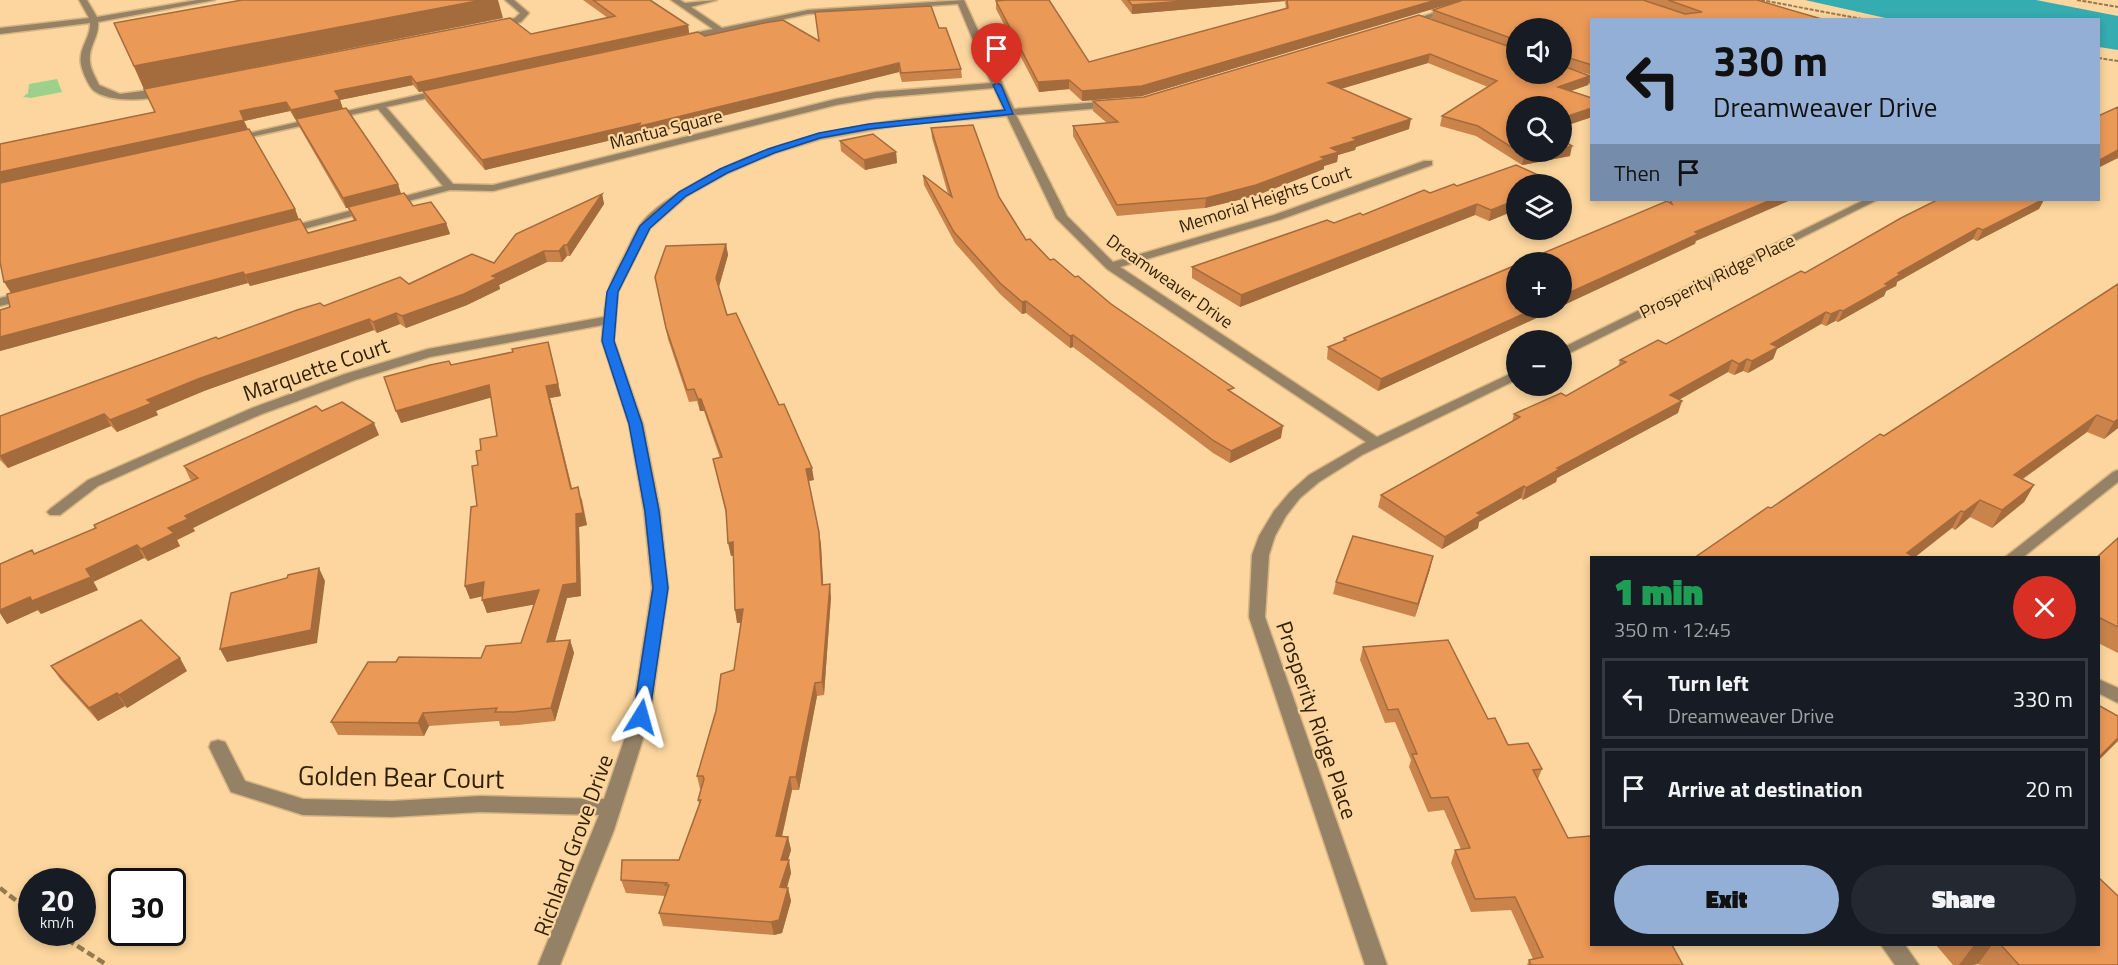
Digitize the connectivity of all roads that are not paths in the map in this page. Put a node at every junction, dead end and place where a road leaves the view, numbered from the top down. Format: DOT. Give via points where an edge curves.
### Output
graph roads {
  1 [pos="83,0"];
  2 [pos="166,0"];
  3 [pos="211,0"];
  4 [pos="509,0"];
  5 [pos="675,0"];
  6 [pos="713,0"];
  7 [pos="960,0"];
  8 [pos="1479,0"];
  9 [pos="684,6"];
  10 [pos="92,17"];
  11 [pos="1421,20"];
  12 [pos="1432,23"];
  13 [pos="0,24"];
  14 [pos="1399,26"];
  15 [pos="480,28"];
  16 [pos="720,30"];
  17 [pos="0,31"];
  18 [pos="675,40"];
  19 [pos="1572,74"];
  20 [pos="1590,80"];
  21 [pos="997,85"];
  22 [pos="459,88"];
  23 [pos="179,89"];
  24 [pos="1120,103"];
  25 [pos="380,106"];
  26 [pos="1010,112"];
  27 [pos="219,141"];
  28 [pos="1428,164"];
  29 [pos="450,187"];
  30 [pos="1870,201"];
  31 [pos="277,233"];
  32 [pos="1111,266"];
  33 [pos="46,291"];
  34 [pos="0,302"];
  35 [pos="610,320"];
  36 [pos="1572,348"];
  37 [pos="1506,380"];
  38 [pos="1374,441"];
  39 [pos="2118,475"];
  40 [pos="55,512"];
  41 [pos="2015,556"];
  42 [pos="2100,686"];
  43 [pos="2118,696"];
  44 [pos="219,747"];
  45 [pos="611,807"];
  46 [pos="1893,946"];
  47 [pos="549,965"];
  48 [pos="1376,965"];
  49 [pos="1908,965"];
  1 -- 10 [label="street"];
  2 -- 10 [label="street"];
  3 -- 10 [label="street"];
  4 -- 15 [label="street" via="525,13 523,16"];
  5 -- 9 [label="street"];
  6 -- 9 [label="street"];
  7 -- 16 [label="street" via="837,9"];
  7 -- 21 [label="street, Dreamweaver Drive"];
  8 -- 11 [label="street"];
  9 -- 16 [label="street"];
  10 -- 13 [label="street"];
  10 -- 17 [label="street"];
  10 -- 23 [label="street" via="95,30 85,63 95,87 111,95 129,97"];
  11 -- 12 [label="street"];
  11 -- 14 [label="street"];
  16 -- 18 [label="street"];
  19 -- 20 [label="street"];
  21 -- 26 [label="street, Dreamweaver Drive"];
  21 -- 29 [label="street, Mantua Square" via="856,98 516,184"];
  22 -- 25 [label="street"];
  24 -- 26 [label="street, Richland Grove Drive"];
  25 -- 27 [label="street"];
  25 -- 29 [label="street"];
  26 -- 32 [label="street, Dreamweaver Drive" via="1062,218"];
  26 -- 35 [label="street, Richland Grove Drive" via="906,121 819,136 724,171 683,194 645,226 612,292"];
  28 -- 32 [label="street, Memorial Heights Court" via="1281,216"];
  29 -- 31 [label="street, Mantua Square"];
  30 -- 36 [label="street, Prosperity Ridge Place"];
  32 -- 38 [label="street, Dreamweaver Drive"];
  33 -- 34 [label="street"];
  35 -- 40 [label="street, Marquette Court" via="428,353 350,377 257,411 93,483"];
  35 -- 45 [label="street, Richland Grove Drive" via="608,341 638,435 652,511 660,588 641,717"];
  37 -- 38 [label="street, Prosperity Ridge Place"];
  38 -- 48 [label="street, Prosperity Ridge Place" via="1312,480 1285,506 1267,535 1258,566 1257,617"];
  39 -- 41 [label="street"];
  42 -- 43 [label="street"];
  44 -- 45 [label="street, Golden Bear Court" via="238,787 303,807"];
  45 -- 47 [label="street, Richland Grove Drive"];
  46 -- 49 [label="street"];
}
